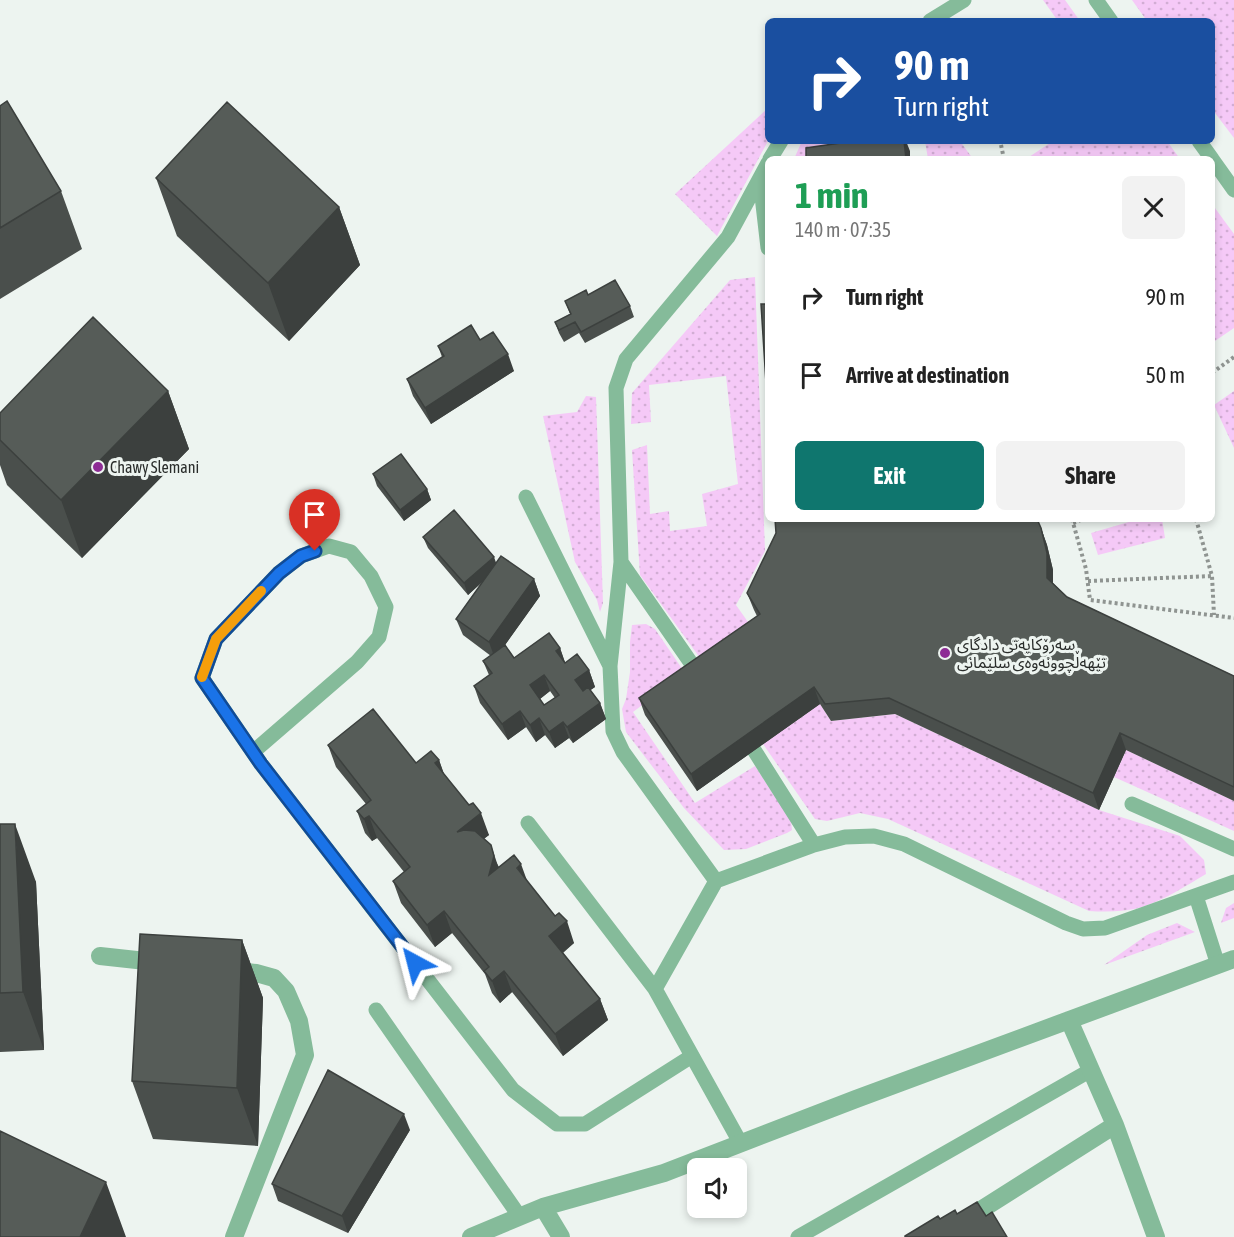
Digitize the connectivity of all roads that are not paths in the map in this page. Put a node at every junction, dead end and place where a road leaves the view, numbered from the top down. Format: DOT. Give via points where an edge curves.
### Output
graph roads {
  1 [pos="964,0"];
  2 [pos="1096,0"];
  3 [pos="935,18"];
  4 [pos="1109,18"];
  5 [pos="1215,163"];
  6 [pos="765,168"];
  7 [pos="759,178"];
  8 [pos="1234,189"];
  9 [pos="765,225"];
  10 [pos="526,496"];
  11 [pos="621,562"];
  12 [pos="610,666"];
  13 [pos="700,676"];
  14 [pos="754,750"];
  15 [pos="253,752"];
  16 [pos="1132,804"];
  17 [pos="528,824"];
  18 [pos="814,845"];
  19 [pos="1234,849"];
  20 [pos="716,881"];
  21 [pos="1234,882"];
  22 [pos="1196,896"];
  23 [pos="100,956"];
  24 [pos="1226,962"];
  25 [pos="178,964"];
  26 [pos="211,968"];
  27 [pos="655,989"];
  28 [pos="376,1010"];
  29 [pos="1069,1020"];
  30 [pos="692,1056"];
  31 [pos="1091,1070"];
  32 [pos="1115,1125"];
  33 [pos="741,1144"];
  34 [pos="543,1207"];
  35 [pos="520,1217"];
  36 [pos="234,1237"];
  37 [pos="471,1237"];
  38 [pos="561,1237"];
  39 [pos="798,1237"];
  40 [pos="938,1237"];
  41 [pos="1156,1237"];
  1 -- 3 [label="lane"];
  2 -- 4 [label="lane"];
  5 -- 8 [label="lane"];
  6 -- 7 [label="lane"];
  7 -- 9 [label="lane"];
  7 -- 11 [label="lane" via="728,237 626,359 616,388"];
  10 -- 12 [label="lane"];
  11 -- 12 [label="lane"];
  11 -- 13 [label="lane"];
  12 -- 20 [label="lane" via="613,731"];
  14 -- 18 [label="lane"];
  15 -- 15 [label="lane" via="202,678 216,639 279,573 301,556 329,546 351,552 371,576 386,607 379,637 357,662"];
  15 -- 30 [label="lane" via="513,1090 557,1124 585,1124"];
  16 -- 19 [label="lane"];
  17 -- 27 [label="lane"];
  18 -- 20 [label="lane"];
  18 -- 22 [label="lane" via="861,835 904,844 1083,929 1105,928"];
  20 -- 27 [label="lane"];
  21 -- 22 [label="lane"];
  22 -- 24 [label="lane"];
  23 -- 25 [label="street"];
  24 -- 29 [label="street"];
  26 -- 36 [label="street" via="256,972 274,978 286,992 299,1022 305,1055"];
  27 -- 30 [label="lane"];
  28 -- 35 [label="lane"];
  29 -- 31 [label="street"];
  29 -- 33 [label="street"];
  30 -- 33 [label="lane"];
  31 -- 32 [label="street"];
  31 -- 39 [label="lane"];
  32 -- 40 [label="street"];
  32 -- 41 [label="street"];
  33 -- 34 [label="street" via="664,1173"];
  34 -- 35 [label="street"];
  34 -- 38 [label="street"];
  35 -- 37 [label="street"];
}
